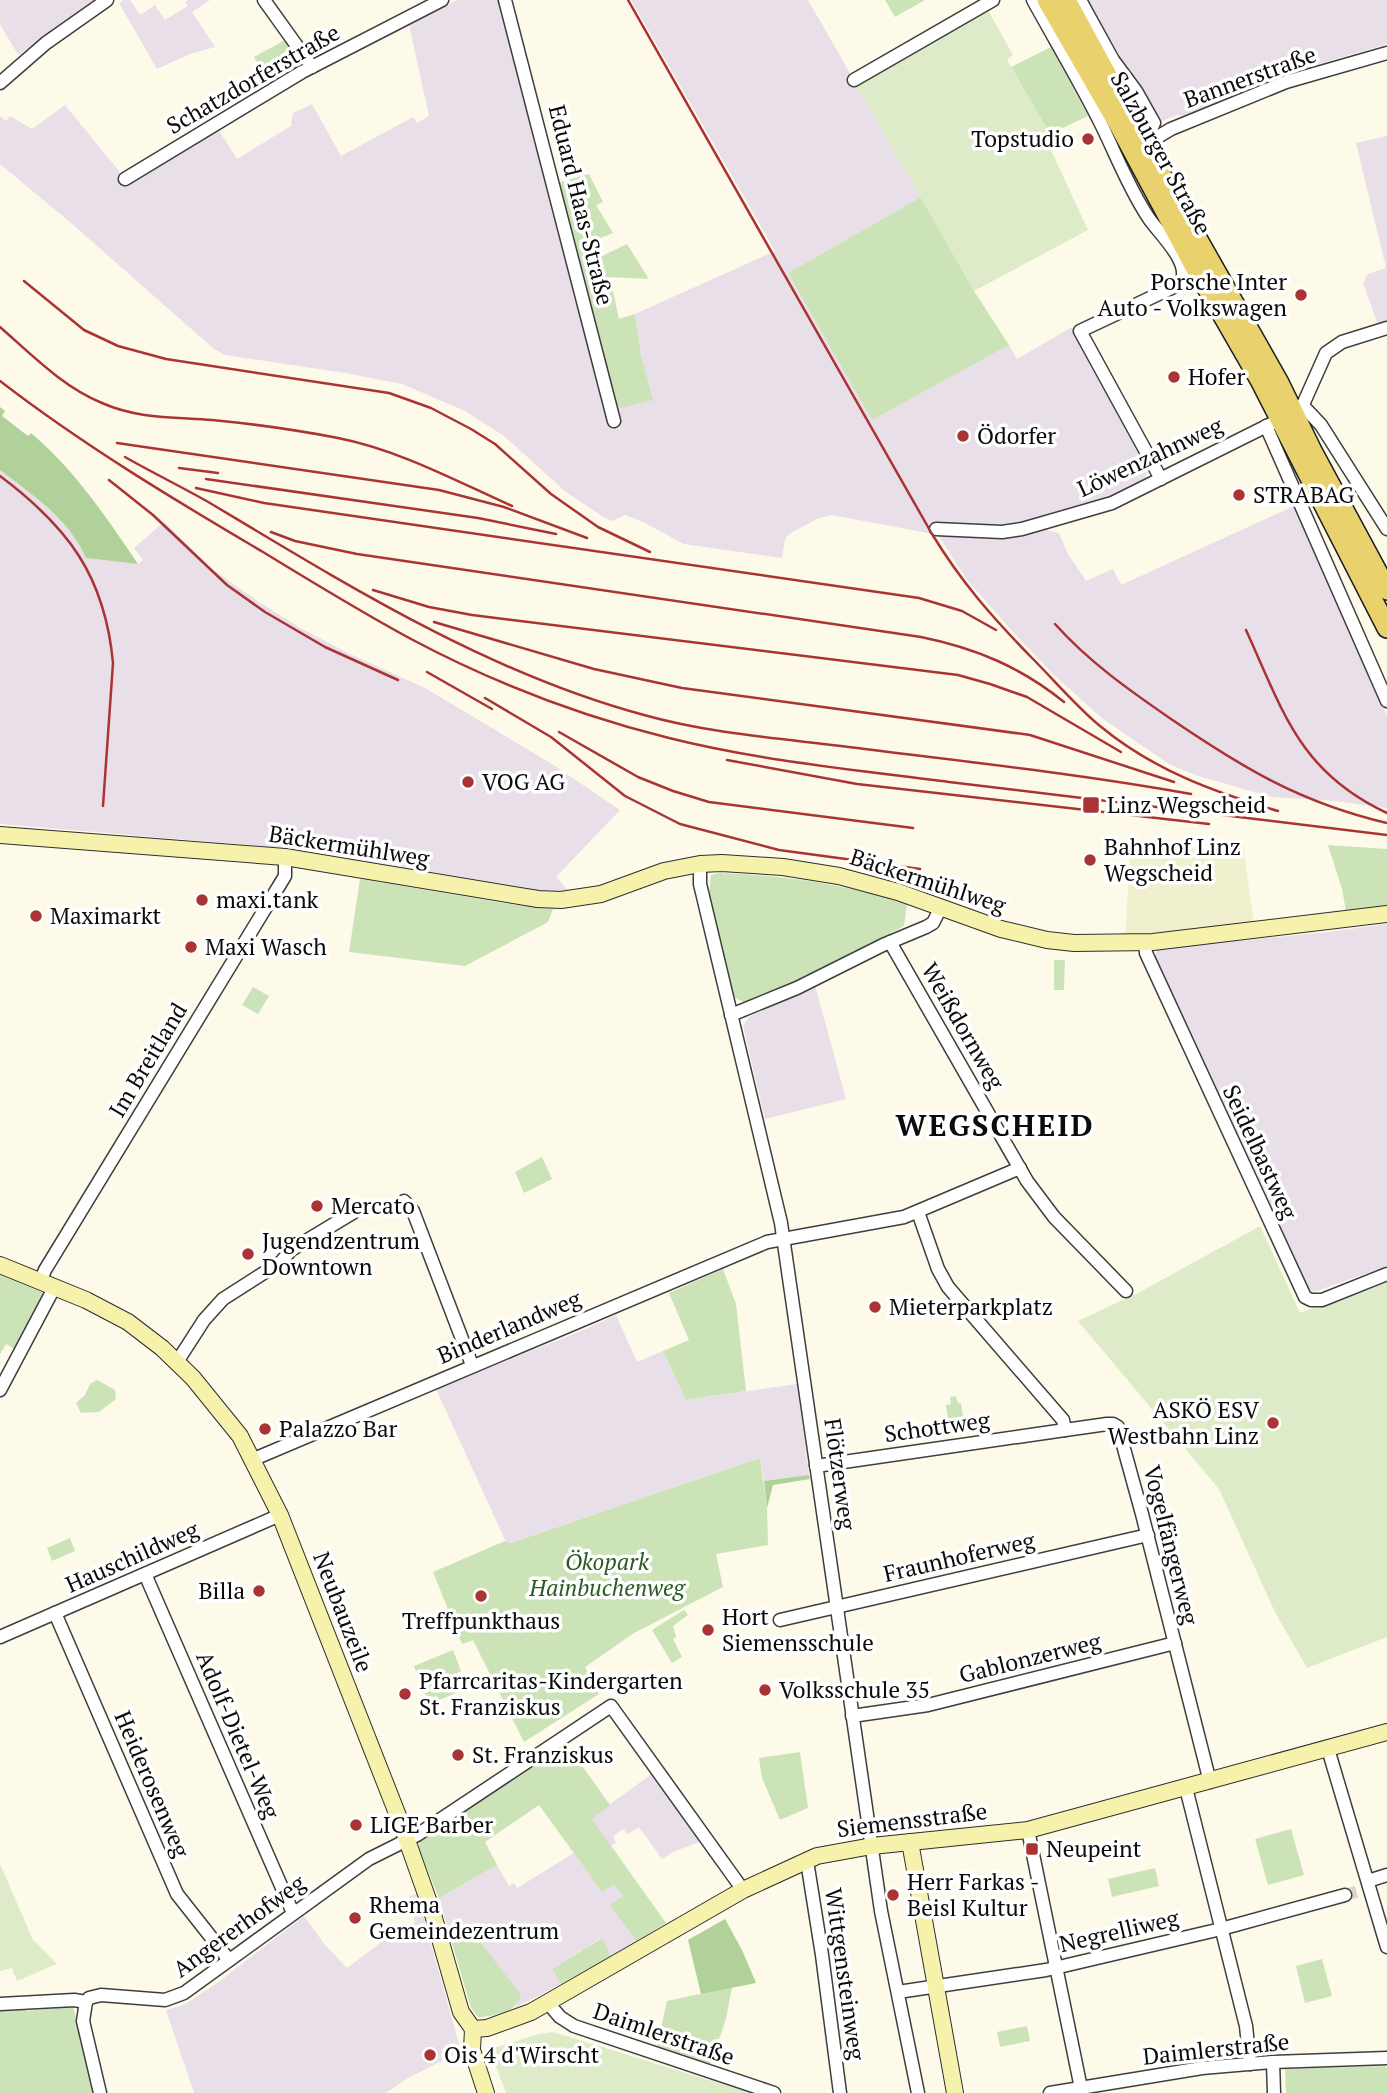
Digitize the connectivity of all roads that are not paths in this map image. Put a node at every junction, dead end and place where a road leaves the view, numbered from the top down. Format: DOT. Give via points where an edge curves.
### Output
graph roads {
  1 [pos="107,0"];
  2 [pos="264,0"];
  3 [pos="442,0"];
  4 [pos="505,0"];
  5 [pos="1033,0"];
  6 [pos="1047,0"];
  7 [pos="1066,0"];
  8 [pos="1080,0"];
  9 [pos="991,1"];
  10 [pos="1387,53"];
  11 [pos="312,67"];
  12 [pos="854,80"];
  13 [pos="0,83"];
  14 [pos="1132,152"];
  15 [pos="125,179"];
  16 [pos="1387,328"];
  17 [pos="1286,416"];
  18 [pos="614,421"];
  19 [pos="1161,479"];
  20 [pos="936,529"];
  21 [pos="1387,529"];
  22 [pos="1387,590"];
  23 [pos="1387,628"];
  24 [pos="1387,701"];
  25 [pos="0,835"];
  26 [pos="285,857"];
  27 [pos="699,864"];
  28 [pos="941,907"];
  29 [pos="1387,914"];
  30 [pos="891,942"];
  31 [pos="1145,943"];
  32 [pos="731,1015"];
  33 [pos="1020,1168"];
  34 [pos="404,1202"];
  35 [pos="354,1212"];
  36 [pos="918,1212"];
  37 [pos="783,1238"];
  38 [pos="0,1265"];
  39 [pos="1387,1274"];
  40 [pos="47,1285"];
  41 [pos="1126,1291"];
  42 [pos="177,1362"];
  43 [pos="472,1366"];
  44 [pos="0,1390"];
  45 [pos="1065,1430"];
  46 [pos="254,1459"];
  47 [pos="816,1466"];
  48 [pos="280,1515"];
  49 [pos="1147,1535"];
  50 [pos="145,1574"];
  51 [pos="836,1607"];
  52 [pos="55,1613"];
  53 [pos="780,1620"];
  54 [pos="0,1637"];
  55 [pos="1175,1643"];
  56 [pos="852,1716"];
  57 [pos="1387,1732"];
  58 [pos="1328,1749"];
  59 [pos="1210,1782"];
  60 [pos="1186,1788"];
  61 [pos="1028,1830"];
  62 [pos="406,1840"];
  63 [pos="911,1842"];
  64 [pos="872,1846"];
  65 [pos="807,1861"];
  66 [pos="1387,1875"];
  67 [pos="1365,1887"];
  68 [pos="743,1890"];
  69 [pos="1345,1895"];
  70 [pos="293,1913"];
  71 [pos="1221,1929"];
  72 [pos="1387,1947"];
  73 [pos="229,1960"];
  74 [pos="1056,1967"];
  75 [pos="936,1986"];
  76 [pos="898,1992"];
  77 [pos="86,2002"];
  78 [pos="548,2003"];
  79 [pos="0,2004"];
  80 [pos="473,2029"];
  81 [pos="1387,2058"];
  82 [pos="1273,2062"];
  83 [pos="1250,2064"];
  84 [pos="1082,2090"];
  85 [pos="100,2093"];
  86 [pos="486,2093"];
  87 [pos="774,2093"];
  88 [pos="840,2093"];
  89 [pos="918,2093"];
  90 [pos="955,2093"];
  91 [pos="1050,2093"];
  92 [pos="1274,2093"];
  1 -- 13 [label="street"];
  2 -- 11 [label="street"];
  3 -- 11 [label="street, Schatzdorferstraße"];
  4 -- 18 [label="street, Eduard Haas-Straße"];
  5 -- 14 [label="street, Salzburger Straße" via="1100,122"];
  6 -- 14 [label="main road, Salzburger Straße"];
  7 -- 14 [label="main road, Salzburger Straße"];
  8 -- 14 [label="street, Salzburger Straße" via="1154,123"];
  9 -- 12 [label="street"];
  10 -- 14 [label="street, Bannerstraße" via="1286,82 1171,129"];
  11 -- 15 [label="street, Schatzdorferstraße"];
  14 -- 17 [label="main road, Salzburger Straße" via="1243,317"];
  14 -- 19 [label="street, Salzburger Straße" via="1126,181 1165,236 1184,278 1080,331"];
  16 -- 17 [label="street" via="1342,342 1326,353"];
  17 -- 19 [label="street, Löwenzahnweg"];
  17 -- 21 [label="street, Salzburger Straße" via="1321,425"];
  17 -- 22 [label="main road, Salzburger Straße"];
  17 -- 23 [label="main road, Salzburger Straße"];
  17 -- 24 [label="street, Salzburger Straße"];
  19 -- 20 [label="street, Löwenzahnweg" via="1111,503 1022,528 1002,532"];
  25 -- 26 [label="street, Bäckermühlweg"];
  26 -- 27 [label="street, Bäckermühlweg" via="538,900 601,894 664,871"];
  26 -- 40 [label="street, Im Breitland" via="285,876 45,1270"];
  27 -- 28 [label="street, Bäckermühlweg" via="813,871 870,883"];
  27 -- 32 [label="street, Flötzerweg"];
  28 -- 30 [label="street" via="933,923"];
  28 -- 31 [label="street, Bäckermühlweg" via="1048,940"];
  29 -- 31 [label="street, Bäckermühlweg"];
  30 -- 32 [label="street"];
  30 -- 33 [label="street, Weißdornweg"];
  31 -- 39 [label="street, Seidelbastweg" via="1305,1297 1322,1300"];
  32 -- 37 [label="street, Flötzerweg"];
  33 -- 36 [label="street"];
  33 -- 41 [label="street, Weißdornweg" via="1054,1217"];
  34 -- 43 [label="street" via="413,1211"];
  35 -- 42 [label="street" via="223,1299"];
  36 -- 37 [label="street"];
  36 -- 45 [label="street" via="948,1287 1063,1420"];
  37 -- 43 [label="street, Binderlandweg"];
  37 -- 47 [label="street, Flötzerweg"];
  38 -- 40 [label="street, Neubauzeile"];
  40 -- 42 [label="street, Neubauzeile" via="128,1322"];
  40 -- 44 [label="street, Im Breitland"];
  42 -- 46 [label="street, Neubauzeile" via="225,1415"];
  43 -- 46 [label="street, Binderlandweg"];
  45 -- 47 [label="street, Schottweg"];
  45 -- 49 [label="street, Vogelfängerweg" via="1107,1424 1118,1427"];
  46 -- 48 [label="street, Neubauzeile"];
  47 -- 51 [label="street, Flötzerweg"];
  48 -- 50 [label="street, Hauschildweg"];
  48 -- 62 [label="street, Neubauzeile"];
  49 -- 51 [label="street, Fraunhoferweg"];
  49 -- 55 [label="street, Vogelfängerweg"];
  50 -- 52 [label="street, Hauschildweg"];
  50 -- 70 [label="street, Adolf-Dietel-Weg"];
  51 -- 53 [label="street, Fraunhoferweg"];
  51 -- 56 [label="street, Flötzerweg"];
  52 -- 54 [label="street, Hauschildweg"];
  52 -- 73 [label="street, Heiderosenweg" via="177,1894"];
  55 -- 56 [label="street, Gablonzerweg" via="928,1705"];
  55 -- 59 [label="street, Vogelfängerweg"];
  56 -- 64 [label="street, Flötzerweg"];
  57 -- 58 [label="street, Siemensstraße"];
  58 -- 59 [label="street, Siemensstraße"];
  58 -- 67 [label="street"];
  59 -- 60 [label="street, Siemensstraße"];
  60 -- 61 [label="street, Siemensstraße"];
  60 -- 71 [label="street"];
  61 -- 63 [label="street, Siemensstraße"];
  61 -- 74 [label="street"];
  62 -- 68 [label="street, Angererhofweg" via="611,1706"];
  62 -- 70 [label="street, Angererhofweg" via="374,1856"];
  62 -- 80 [label="street, Neubauzeile" via="461,2012"];
  63 -- 64 [label="street, Siemensstraße"];
  63 -- 75 [label="street"];
  64 -- 65 [label="street, Siemensstraße"];
  64 -- 76 [label="street, Flötzerweg"];
  65 -- 68 [label="street, Siemensstraße"];
  65 -- 88 [label="street, Wittgensteinweg"];
  66 -- 67 [label="street"];
  67 -- 72 [label="street"];
  68 -- 78 [label="street, Siemensstraße"];
  69 -- 71 [label="street, Negrelliweg"];
  70 -- 73 [label="street, Angererhofweg"];
  71 -- 74 [label="street, Negrelliweg"];
  71 -- 83 [label="street" via="1246,2026"];
  73 -- 77 [label="street, Angererhofweg" via="176,1997 157,2000 101,1995"];
  74 -- 75 [label="street, Negrelliweg"];
  74 -- 84 [label="street"];
  75 -- 76 [label="street, Negrelliweg"];
  75 -- 90 [label="street"];
  76 -- 89 [label="street, Flötzerweg"];
  77 -- 79 [label="street, Angererhofweg"];
  77 -- 85 [label="street" via="83,2021"];
  78 -- 80 [label="street, Siemensstraße" via="487,2028"];
  78 -- 87 [label="street, Daimlerstraße" via="574,2026"];
  80 -- 86 [label="street, Neubauzeile" via="472,2050"];
  81 -- 82 [label="street, Daimlerstraße"];
  82 -- 83 [label="street, Daimlerstraße"];
  82 -- 92 [label="street"];
  83 -- 84 [label="street, Daimlerstraße"];
  84 -- 91 [label="street, Daimlerstraße"];
}
